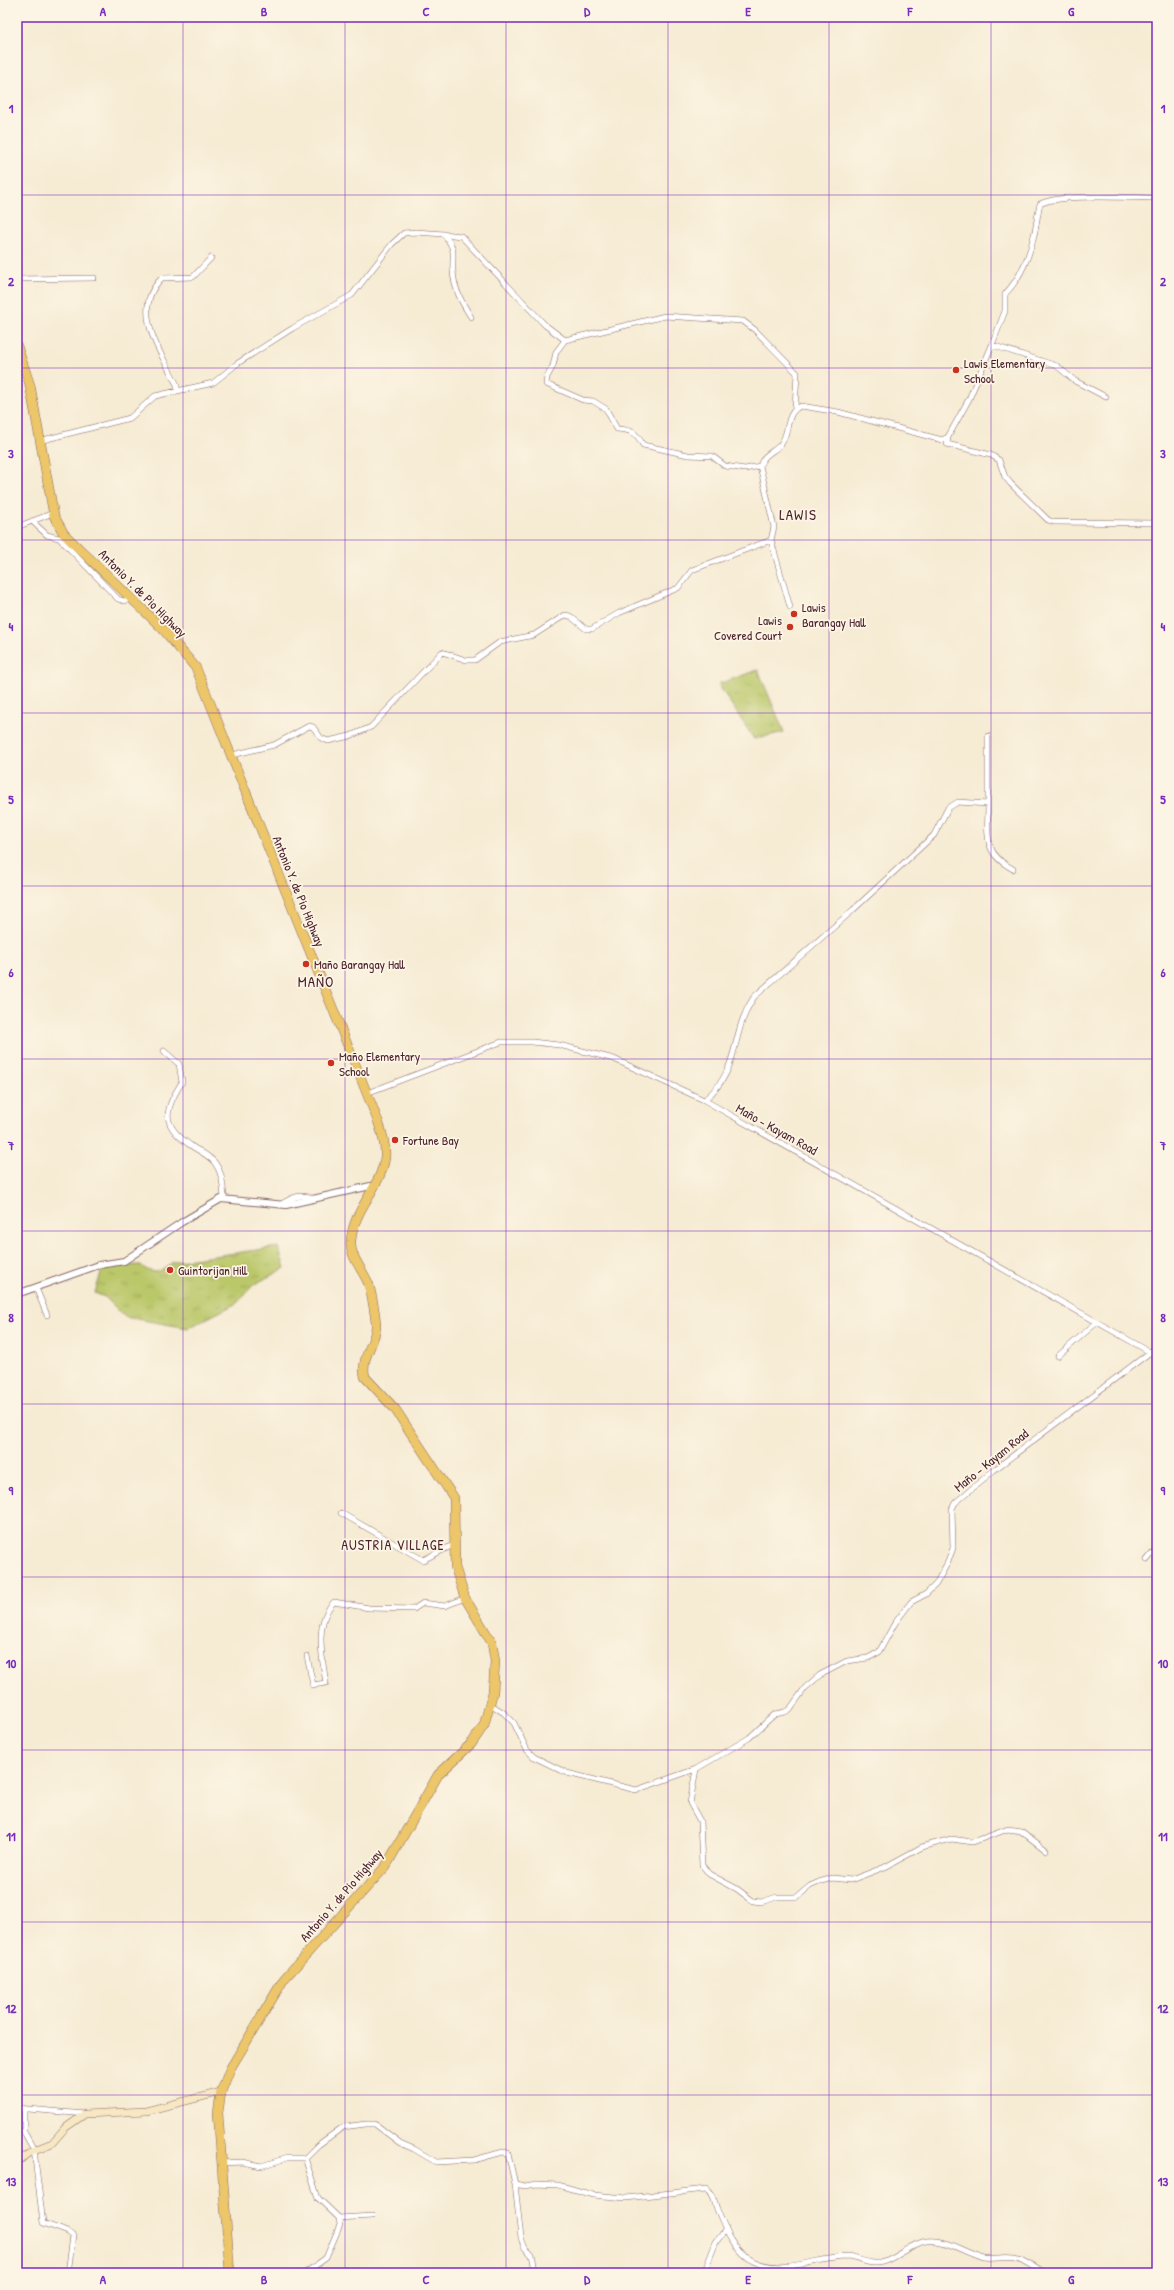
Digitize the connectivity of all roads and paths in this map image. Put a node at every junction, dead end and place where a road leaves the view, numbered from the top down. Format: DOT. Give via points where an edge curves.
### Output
graph roads {
  1 [pos="1157,198"];
  2 [pos="444,234"];
  3 [pos="211,258"];
  4 [pos="94,278"];
  5 [pos="17,279"];
  6 [pos="471,317"];
  7 [pos="565,340"];
  8 [pos="992,345"];
  9 [pos="17,346"];
  10 [pos="177,390"];
  11 [pos="1106,396"];
  12 [pos="795,408"];
  13 [pos="948,437"];
  14 [pos="39,441"];
  15 [pos="760,466"];
  16 [pos="53,513"];
  17 [pos="32,521"];
  18 [pos="1157,523"];
  19 [pos="17,527"];
  20 [pos="771,540"];
  21 [pos="131,598"];
  22 [pos="790,607"];
  23 [pos="988,736"];
  24 [pos="232,755"];
  25 [pos="988,804"];
  26 [pos="1012,869"];
  27 [pos="164,1051"];
  28 [pos="367,1094"];
  29 [pos="704,1100"];
  30 [pos="375,1185"];
  31 [pos="224,1199"];
  32 [pos="36,1288"];
  33 [pos="17,1294"];
  34 [pos="47,1316"];
  35 [pos="1096,1323"];
  36 [pos="1157,1347"];
  37 [pos="1150,1351"];
  38 [pos="1058,1356"];
  39 [pos="1157,1356"];
  40 [pos="341,1512"];
  41 [pos="455,1544"];
  42 [pos="1157,1548"];
  43 [pos="1147,1560"];
  44 [pos="465,1598"];
  45 [pos="307,1656"];
  46 [pos="490,1704"];
  47 [pos="696,1768"];
  48 [pos="1046,1850"];
  49 [pos="220,2092"];
  50 [pos="17,2108"];
  51 [pos="24,2109"];
  52 [pos="85,2114"];
  53 [pos="34,2150"];
  54 [pos="305,2158"];
  55 [pos="17,2162"];
  56 [pos="220,2163"];
  57 [pos="515,2184"];
  58 [pos="372,2216"];
  59 [pos="339,2218"];
  60 [pos="726,2229"];
  61 [pos="68,2273"];
  62 [pos="230,2273"];
  63 [pos="305,2273"];
  64 [pos="536,2273"];
  65 [pos="704,2273"];
  66 [pos="1043,2273"];
  1 -- 8 [label="street" via="1074,198 1040,204 1032,242 1021,270 1005,294 1005,311"];
  2 -- 6 [label="street" via="454,250 453,272 458,294"];
  2 -- 7 [label="street" via="461,236 546,325"];
  2 -- 10 [label="street" via="404,233 392,244 352,295 292,328 238,363 213,383"];
  3 -- 10 [label="street" via="193,277 162,278 149,294 149,327 177,385"];
  4 -- 5 [label="street"];
  7 -- 12 [label="street" via="665,316 743,321 797,373"];
  7 -- 15 [label="street" via="556,352 553,366 546,377 546,384 606,409 617,429 636,433 643,445 688,455 712,456 725,466 744,469"];
  8 -- 11 [label="street" via="1057,366 1075,381"];
  8 -- 13 [label="street" via="970,399"];
  9 -- 14 [label="highway, Antonio Y. de Pio Highway" via="30,385"];
  10 -- 14 [label="street" via="155,396 130,418"];
  12 -- 13 [label="street" via="801,406 838,412 942,440"];
  12 -- 15 [label="street" via="782,443 764,457"];
  13 -- 18 [label="street" via="948,444 991,455 999,460 1005,477 1048,520"];
  14 -- 16 [label="highway, Antonio Y. de Pio Highway"];
  15 -- 20 [label="street" via="774,527"];
  16 -- 17 [label="street"];
  16 -- 21 [label="highway, Antonio Y. de Pio Highway" via="64,534"];
  17 -- 19 [label="street"];
  17 -- 21 [label="street" via="47,535 59,538 118,599 124,601"];
  20 -- 22 [label="street"];
  20 -- 24 [label="street" via="692,570 678,588 619,613 592,629 586,629 565,615 534,635 500,642 475,660 466,660 442,652 380,718 361,732 328,741 309,726 274,745"];
  21 -- 24 [label="highway, Antonio Y. de Pio Highway" via="162,628 196,668"];
  23 -- 25 [label="street"];
  24 -- 28 [label="highway, Antonio Y. de Pio Highway"];
  25 -- 26 [label="street" via="988,839 991,850 999,862"];
  25 -- 29 [label="street" via="958,802 948,808 934,835 754,996 739,1028 728,1073"];
  27 -- 31 [label="street" via="179,1064 182,1082 170,1102 167,1117 174,1131 215,1163 222,1178"];
  28 -- 29 [label="street, Maño - Kayam Road" via="489,1046 518,1041 559,1045 614,1059"];
  28 -- 30 [label="highway, Antonio Y. de Pio Highway" via="383,1138 385,1156"];
  29 -- 35 [label="street, Maño - Kayam Road" via="867,1194 951,1238"];
  30 -- 31 [label="street" via="315,1200 280,1205"];
  30 -- 41 [label="highway, Antonio Y. de Pio Highway" via="359,1209 350,1241 368,1285 376,1326 364,1360 365,1377 395,1409 422,1453 451,1492 456,1512"];
  31 -- 32 [label="street" via="182,1222 124,1261 98,1265"];
  32 -- 33 [label="street"];
  32 -- 34 [label="street"];
  35 -- 37 [label="street, Maño - Kayam Road"];
  35 -- 38 [label="street"];
  36 -- 37 [label="street, Maño - Kayam Road"];
  37 -- 39 [label="street"];
  37 -- 47 [label="street, Maño - Kayam Road" via="994,1470 955,1503 952,1509 953,1548 948,1562 936,1584 926,1594 911,1602 895,1623 879,1652 868,1658 847,1661 820,1675 805,1688 790,1709 775,1714 749,1738"];
  40 -- 41 [label="street" via="423,1560"];
  41 -- 44 [label="highway, Antonio Y. de Pio Highway" via="455,1567"];
  42 -- 43 [label="street"];
  44 -- 45 [label="street" via="445,1606 423,1603 414,1609 369,1608 334,1602 325,1613 322,1625 326,1683 313,1685"];
  44 -- 46 [label="highway, Antonio Y. de Pio Highway" via="492,1643 495,1679"];
  46 -- 47 [label="street, Maño - Kayam Road" via="514,1723 527,1750 534,1757 567,1773 636,1790"];
  46 -- 49 [label="highway, Antonio Y. de Pio Highway" via="484,1725 472,1743 438,1775 386,1866 284,1979 230,2070"];
  47 -- 48 [label="street" via="690,1804 700,1821 702,1865 709,1874 753,1901 761,1902 777,1897 791,1898 819,1882 833,1878 851,1880 884,1867 922,1847 951,1839 972,1842 1008,1829 1021,1830"];
  49 -- 52 [label="main road" via="146,2111"];
  49 -- 56 [label="highway, Antonio Y. de Pio Highway"];
  50 -- 51 [label="street"];
  51 -- 52 [label="street"];
  51 -- 53 [label="street" via="24,2132"];
  52 -- 53 [label="main road" via="64,2128 52,2143"];
  53 -- 55 [label="main road"];
  53 -- 61 [label="street" via="42,2223 73,2236"];
  54 -- 56 [label="street" via="287,2158 261,2166 243,2162"];
  54 -- 57 [label="street" via="344,2127 375,2124 400,2143 436,2162 468,2161 508,2153"];
  54 -- 59 [label="street" via="318,2198"];
  56 -- 62 [label="highway, Antonio Y. de Pio Highway"];
  57 -- 60 [label="street" via="558,2185 593,2195 626,2198 706,2189 714,2197"];
  57 -- 64 [label="street" via="521,2238 524,2248 532,2255"];
  58 -- 59 [label="street"];
  59 -- 63 [label="street" via="340,2225 326,2258"];
  60 -- 65 [label="street" via="716,2242"];
  60 -- 66 [label="street" via="730,2238 748,2258 776,2266 805,2265 824,2259 849,2257 882,2263 919,2243 928,2241 968,2251 982,2258 994,2260 1009,2256"];
}
